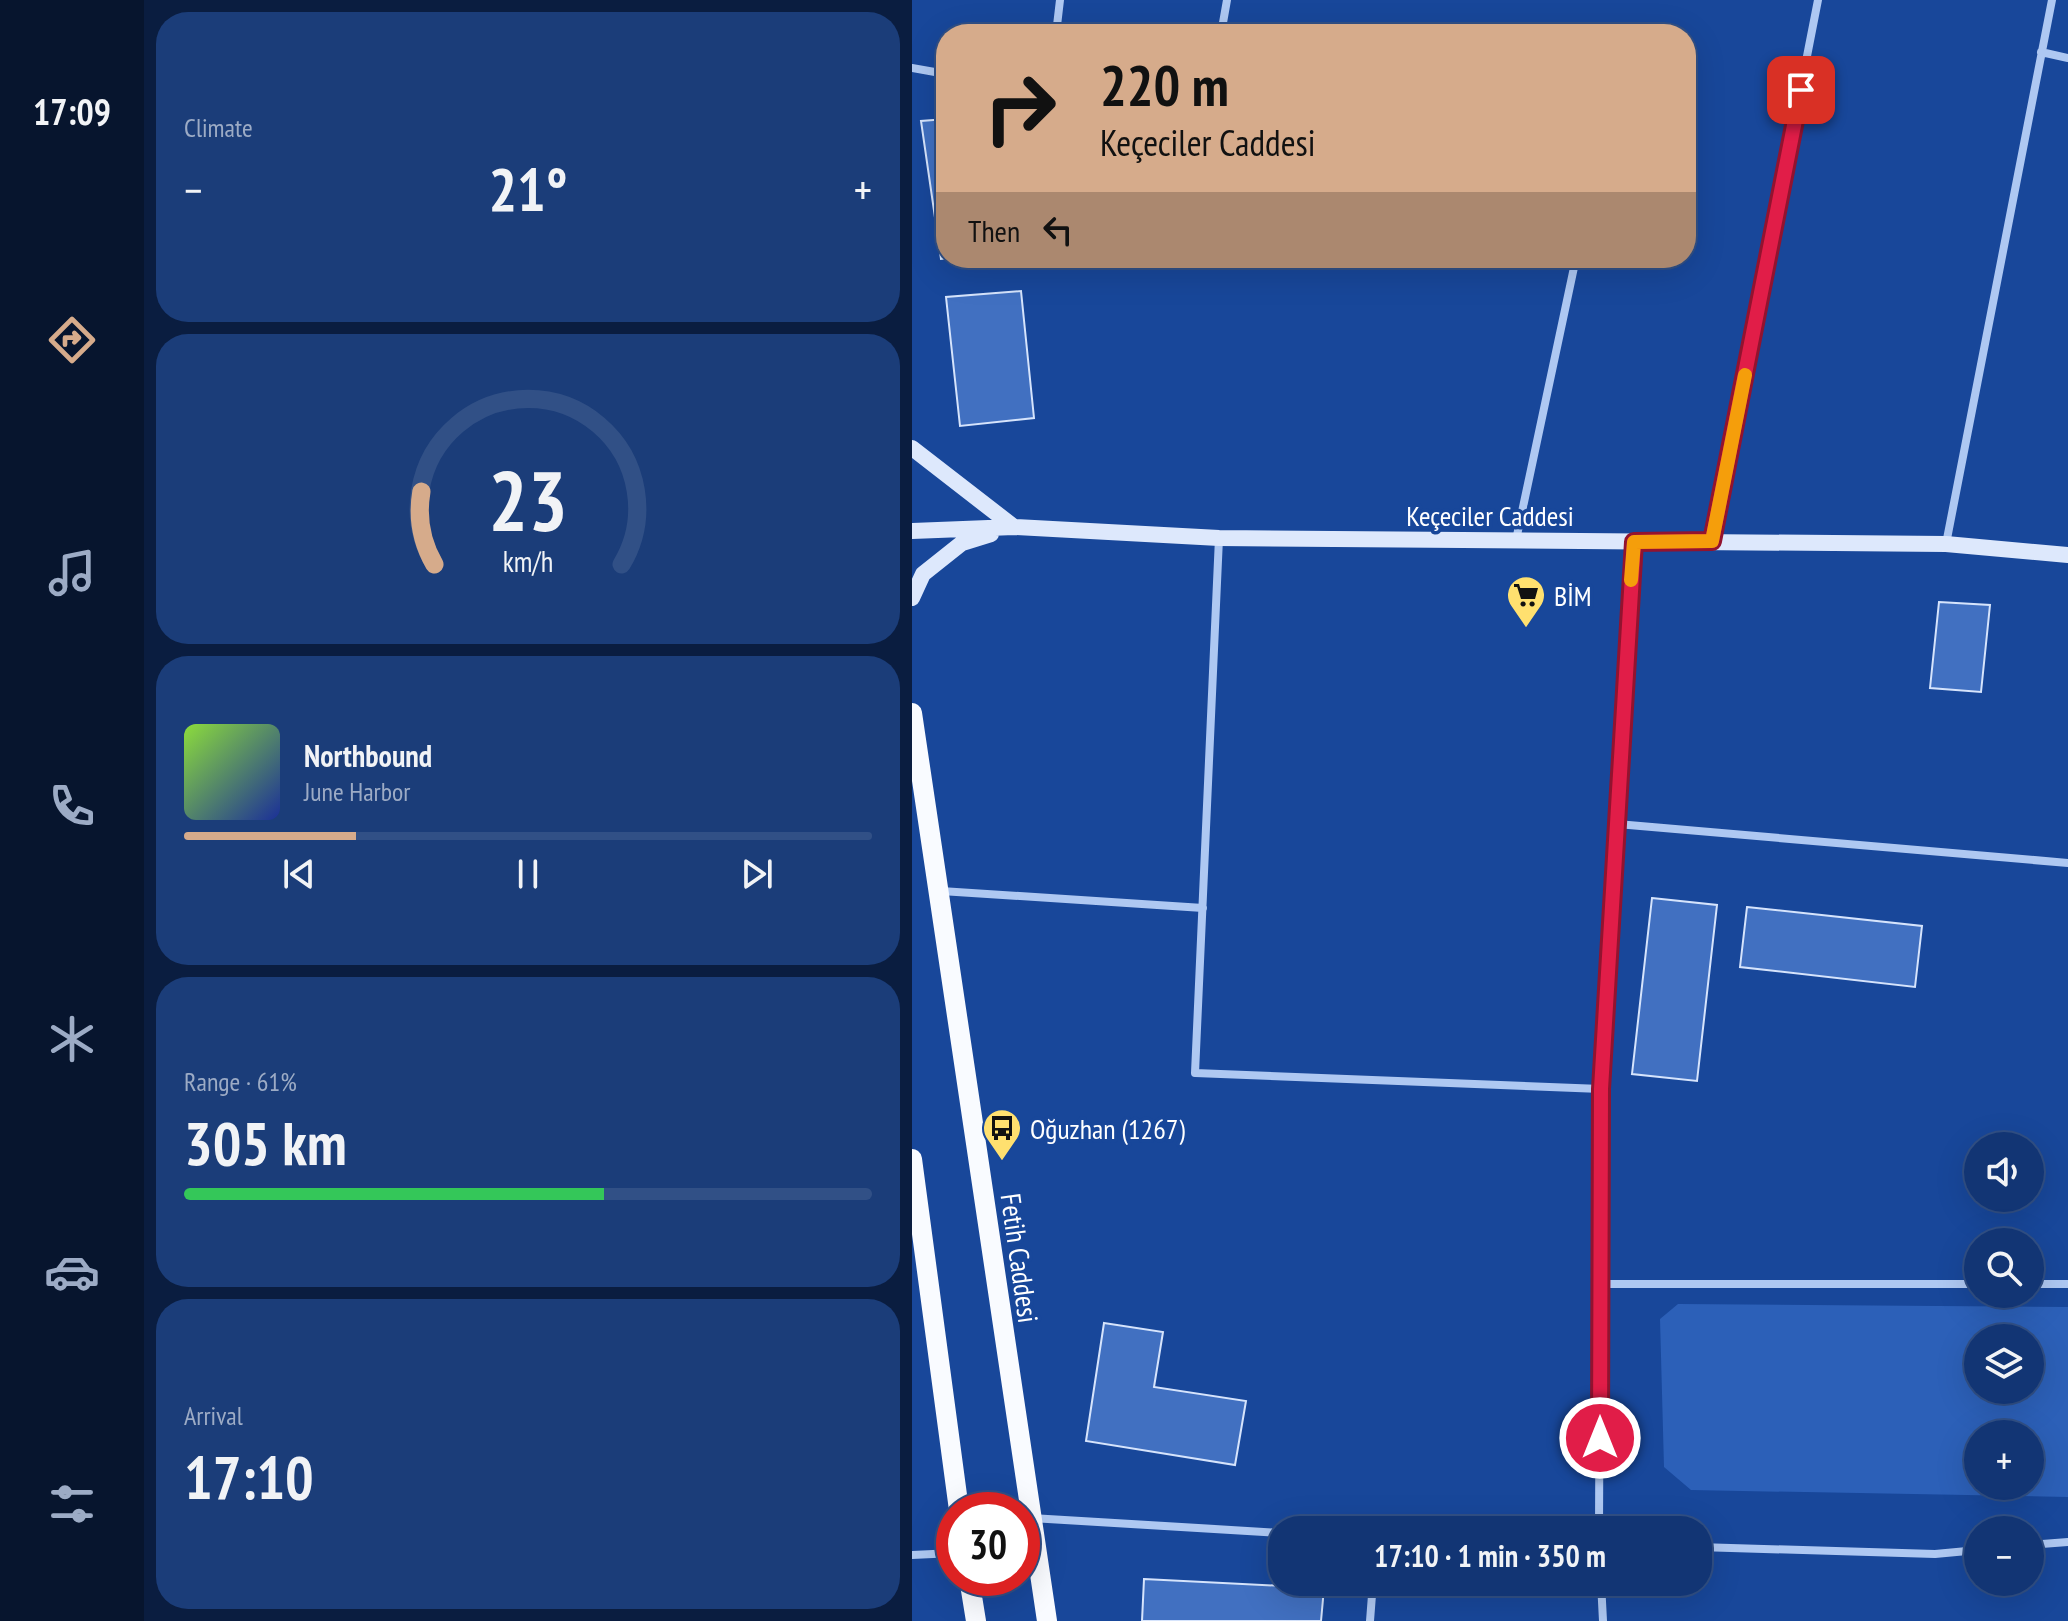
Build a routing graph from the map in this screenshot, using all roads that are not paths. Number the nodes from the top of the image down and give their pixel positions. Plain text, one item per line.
1 (1060, 0) edge
2 (1227, 0) edge
3 (1818, 0) edge
4 (2052, 0) edge
5 (1057, 24) edge
6 (1223, 24) edge
7 (2041, 52) junction
8 (2068, 58) edge
9 (912, 68) edge
10 (936, 72) edge
11 (1574, 268) edge
12 (912, 448) edge
13 (1014, 527) junction
14 (912, 531) edge
15 (1219, 538) junction
16 (1516, 541) junction
17 (1712, 541) junction
18 (1634, 542) junction
19 (1946, 544) junction
20 (2068, 555) edge
21 (912, 598) edge
22 (912, 713) edge
23 (1617, 824) junction
24 (2068, 863) edge
25 (938, 891) junction
26 (1203, 908) junction
27 (1601, 1089) junction
28 (912, 1159) edge
29 (1600, 1284) junction
30 (1964, 1284) edge
31 (2044, 1284) edge
32 (2068, 1284) edge
33 (957, 1492) edge
34 (1026, 1492) edge
35 (1599, 1516) edge
36 (1040, 1519) edge
37 (1268, 1532) edge
38 (2068, 1542) edge
39 (2044, 1544) edge
40 (1712, 1547) edge
41 (1964, 1551) edge
42 (936, 1554) edge
43 (912, 1555) edge
44 (1040, 1579) edge
45 (972, 1596) edge
46 (1372, 1596) edge
47 (1602, 1596) edge
48 (976, 1621) edge
49 (1047, 1621) edge
50 (1370, 1621) edge
51 (1603, 1621) edge

1 - 5 street
2 - 6 street
3 - 17 street
4 - 7 street
7 - 8 street
7 - 19 street
9 - 10 street
11 - 16 street
12 - 13 street
13 - 14 street, Keçeciler Caddesi
13 - 15 street, Keçeciler Caddesi
13 - 21 street
15 - 16 street, Keçeciler Caddesi
15 - 26 street
16 - 18 street, Keçeciler Caddesi
17 - 18 street, Keçeciler Caddesi
17 - 19 street, Keçeciler Caddesi
18 - 23 street
19 - 20 street, Keçeciler Caddesi
22 - 25 main road, Fetih Caddesi
23 - 24 street
23 - 27 street
25 - 26 street
25 - 34 main road, Fetih Caddesi
26 - 27 street
27 - 29 street
28 - 33 main road
29 - 30 street
29 - 35 street
31 - 32 street
36 - 37 street
38 - 39 street
40 - 41 street
42 - 43 street
44 - 49 main road, Fetih Caddesi
45 - 48 main road
46 - 50 street
47 - 51 street

